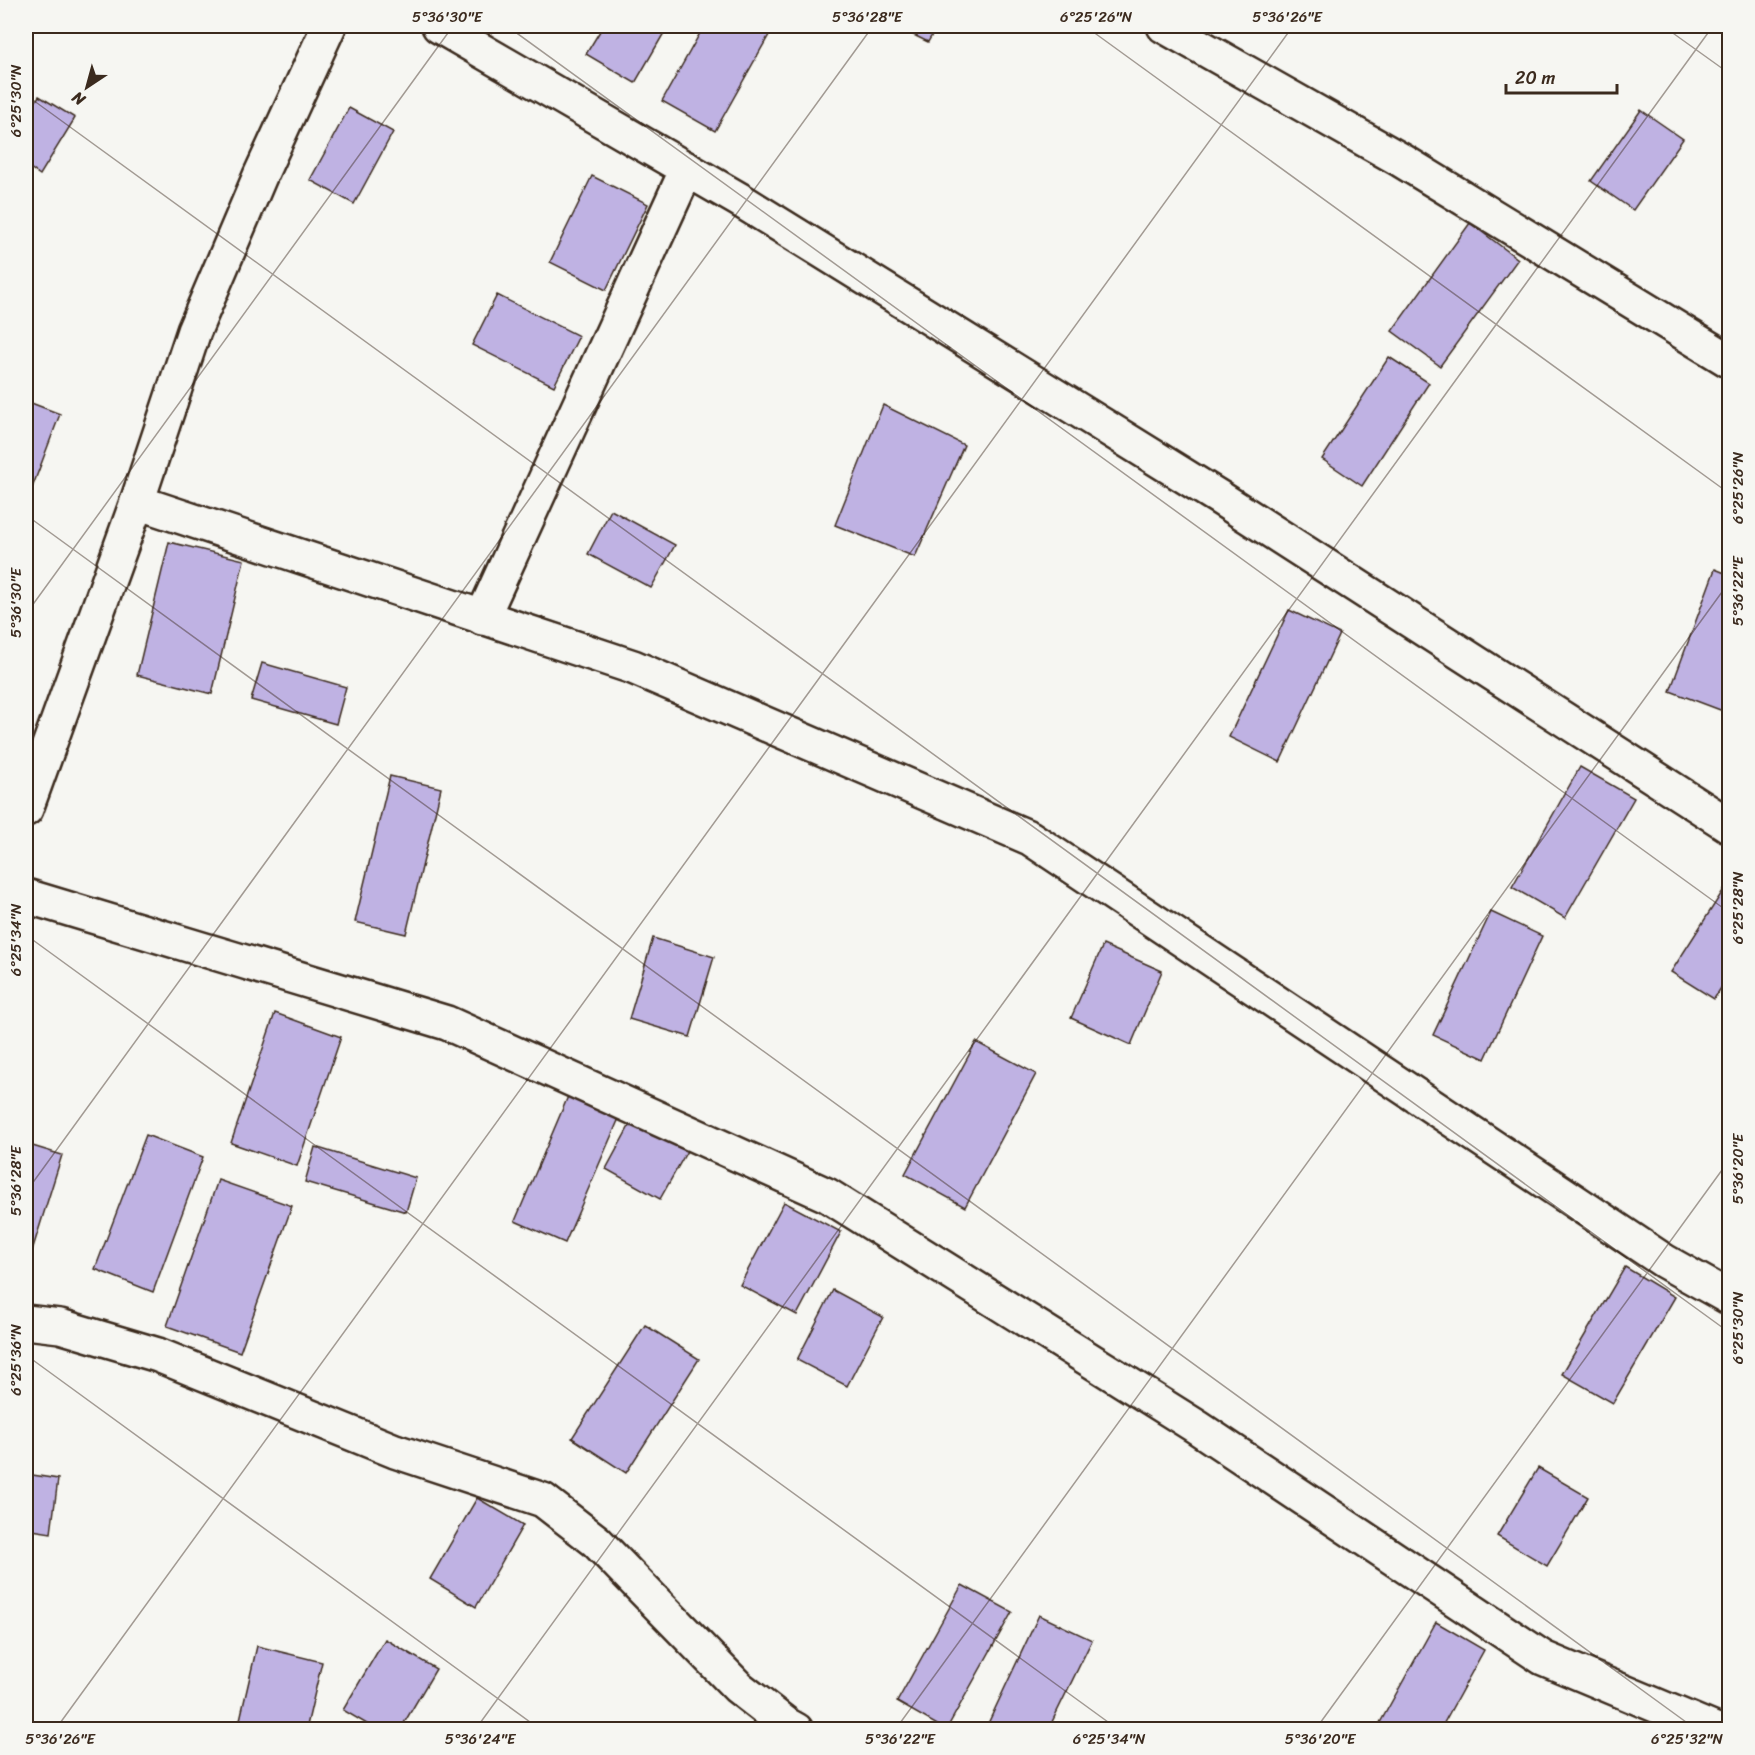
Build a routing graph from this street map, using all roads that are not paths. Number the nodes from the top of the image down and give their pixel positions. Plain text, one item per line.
1 (330, 26) edge
2 (440, 26) edge
3 (1164, 26) edge
4 (687, 168) junction
5 (1730, 361) edge
6 (137, 502) junction
7 (482, 618) junction
8 (26, 809) edge
9 (1730, 826) edge
10 (26, 896) edge
11 (1730, 1298) edge
12 (26, 1322) edge
13 (796, 1730) edge
14 (1714, 1730) edge

1 - 6 street
2 - 4 street
3 - 5 street
4 - 7 street
4 - 9 street
6 - 7 street
6 - 8 street
7 - 11 street
10 - 14 street
12 - 13 street

